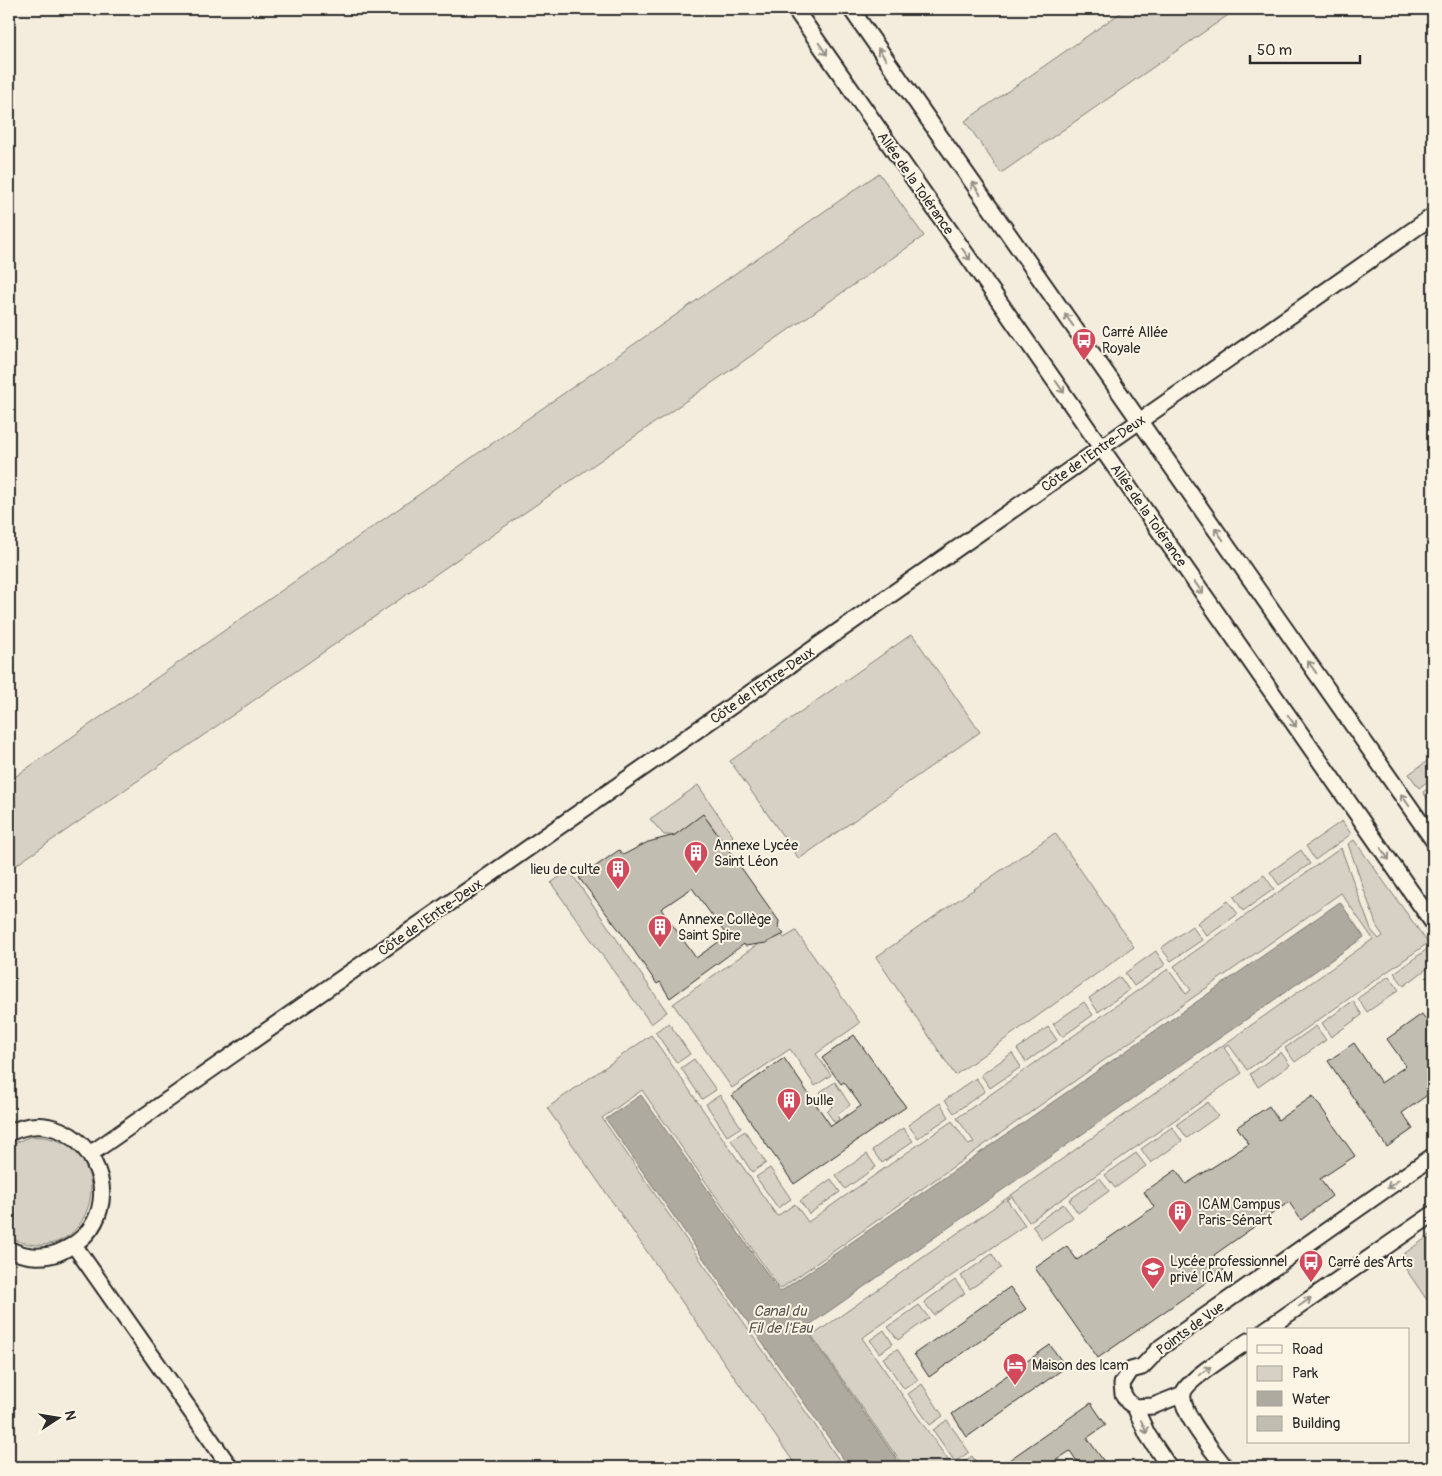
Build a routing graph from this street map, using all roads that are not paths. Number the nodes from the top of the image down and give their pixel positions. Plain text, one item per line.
1 (795, 9) edge
2 (851, 9) edge
3 (1433, 216) edge
4 (1140, 420) junction
5 (1102, 447) junction
6 (1433, 840) edge
7 (1433, 923) edge
8 (9, 1133) edge
9 (89, 1152) junction
10 (1433, 1156) edge
11 (1433, 1214) edge
12 (74, 1245) junction
13 (9, 1249) edge
14 (1268, 1328) edge
15 (1247, 1343) edge
16 (1183, 1394) junction
17 (1135, 1407) junction
18 (230, 1467) edge
19 (1168, 1467) edge
20 (1225, 1467) edge

1 -> 5 street, Allée de la Tolérance
4 -> 2 street
3 - 4 street, Côte de l'Entre-Deux
4 - 5 street, Côte de l'Entre-Deux
6 -> 4 street
5 -> 7 street, Allée de la Tolérance
5 - 9 street, Côte de l'Entre-Deux
8 - 9 street
9 - 12 street
10 -> 17 street, Points de Vue
14 -> 11 street
12 - 13 street
12 - 18 street
16 -> 15 street
16 - 17 street
16 - 20 street
17 -> 19 street, Points de Vue

